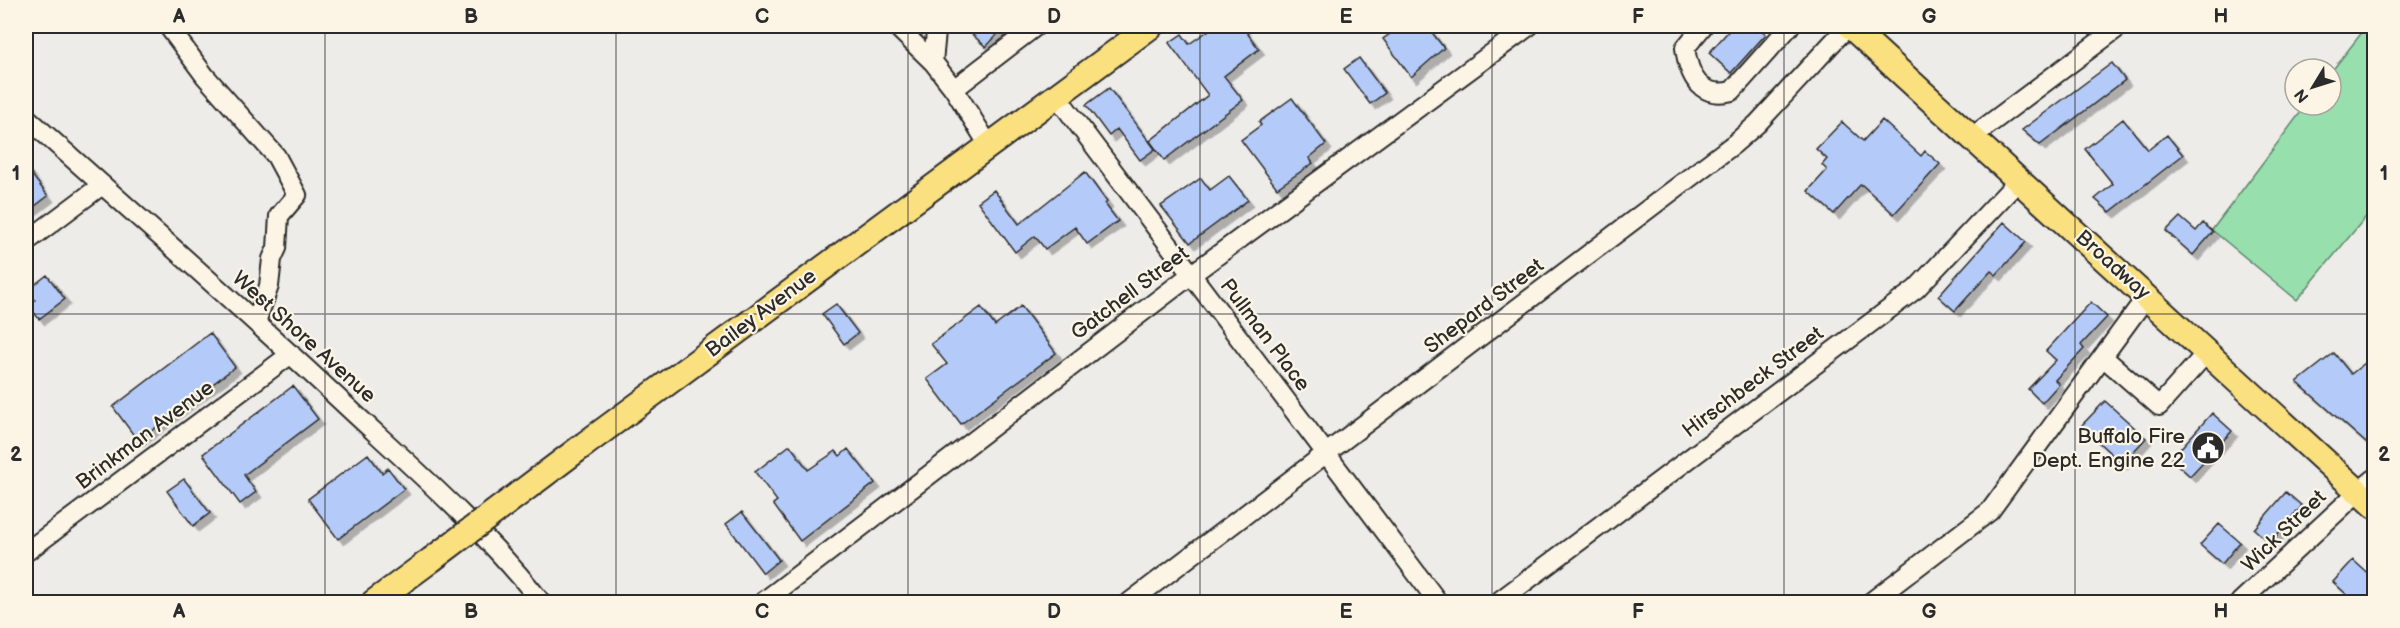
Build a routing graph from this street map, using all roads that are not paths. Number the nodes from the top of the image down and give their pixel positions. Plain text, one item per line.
1 (168, 26) edge
2 (896, 26) edge
3 (932, 26) edge
4 (1036, 26) edge
5 (1150, 26) edge
6 (1529, 26) edge
7 (1703, 26) edge
8 (1790, 26) edge
9 (1849, 26) edge
10 (2120, 26) edge
11 (933, 62) junction
12 (954, 89) junction
13 (1056, 94) junction
14 (26, 117) edge
15 (1972, 137) junction
16 (988, 144) junction
17 (2019, 180) junction
18 (102, 185) junction
19 (26, 242) edge
20 (1192, 274) junction
21 (2147, 296) junction
22 (256, 322) junction
23 (2208, 351) junction
24 (291, 354) junction
25 (2103, 357) junction
26 (1326, 453) junction
27 (2369, 492) edge
28 (26, 552) edge
29 (2262, 596) edge
30 (374, 603) edge
31 (541, 603) edge
32 (763, 603) edge
33 (1130, 603) edge
34 (1438, 603) edge
35 (1498, 603) edge
36 (1871, 603) edge
37 (2240, 603) edge

1 - 22 street
2 - 11 street
3 - 11 street
4 - 12 street
5 - 13 main road, Bailey Avenue
6 - 20 street, Gatchell Street
7 - 8 street
9 - 15 main road, Broadway
9 - 26 street, Shepard Street
10 - 15 street
11 - 12 street
12 - 16 street
13 - 16 main road, Bailey Avenue
13 - 20 street, Pullman Place
14 - 18 street, West Shore Avenue
15 - 17 main road, Broadway
16 - 30 main road, Bailey Avenue, bridge
17 - 21 main road, Broadway
17 - 35 street, Hirschbeck Street
18 - 19 street
18 - 22 street, West Shore Avenue
20 - 26 street, Pullman Place
20 - 32 street, Gatchell Street
21 - 23 main road, Broadway
21 - 25 street
22 - 24 street, West Shore Avenue
23 - 25 street
23 - 27 main road, Broadway
24 - 28 street, Brinkman Avenue
24 - 31 street, West Shore Avenue
25 - 36 street
26 - 33 street, Shepard Street
26 - 34 street, Pullman Place
27 - 29 street, Wick Street
29 - 37 street, Wick Street

